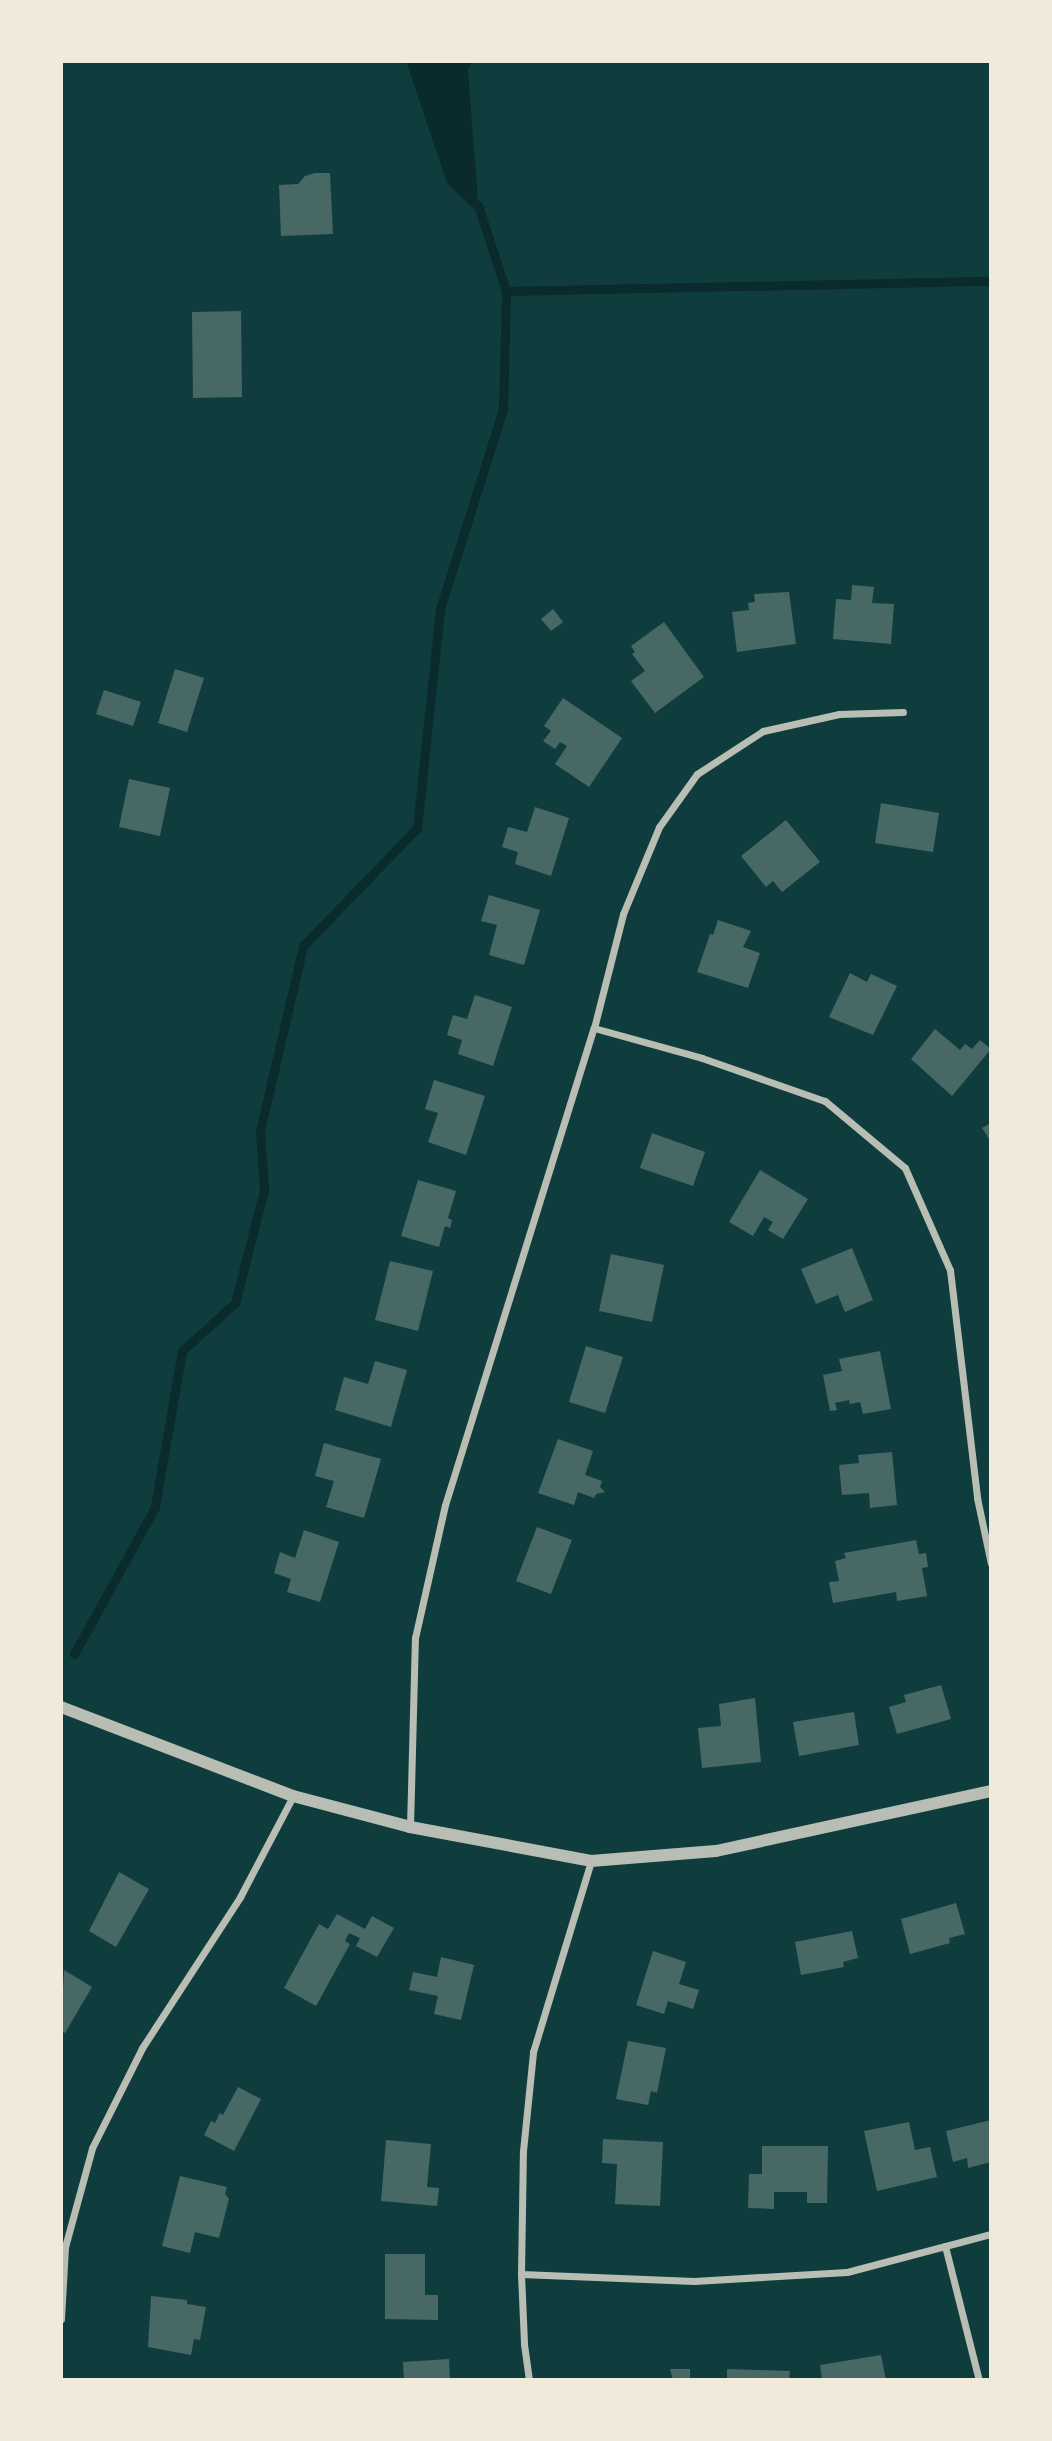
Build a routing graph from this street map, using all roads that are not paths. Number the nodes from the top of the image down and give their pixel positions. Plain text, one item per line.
1 (904, 712) dead end
2 (594, 1028) junction
3 (991, 1564) edge
4 (61, 1707) edge
5 (991, 1791) edge
6 (293, 1796) junction
7 (410, 1827) junction
8 (591, 1861) junction
9 (991, 2234) edge
10 (945, 2246) junction
11 (521, 2274) junction
12 (61, 2319) edge
13 (529, 2380) edge
14 (979, 2380) edge

1 - 2 street
2 - 3 street
2 - 7 street
4 - 6 street
5 - 8 street
6 - 7 street
6 - 12 street
7 - 8 street
8 - 11 street
9 - 10 street
10 - 11 street
10 - 14 street
11 - 13 street

